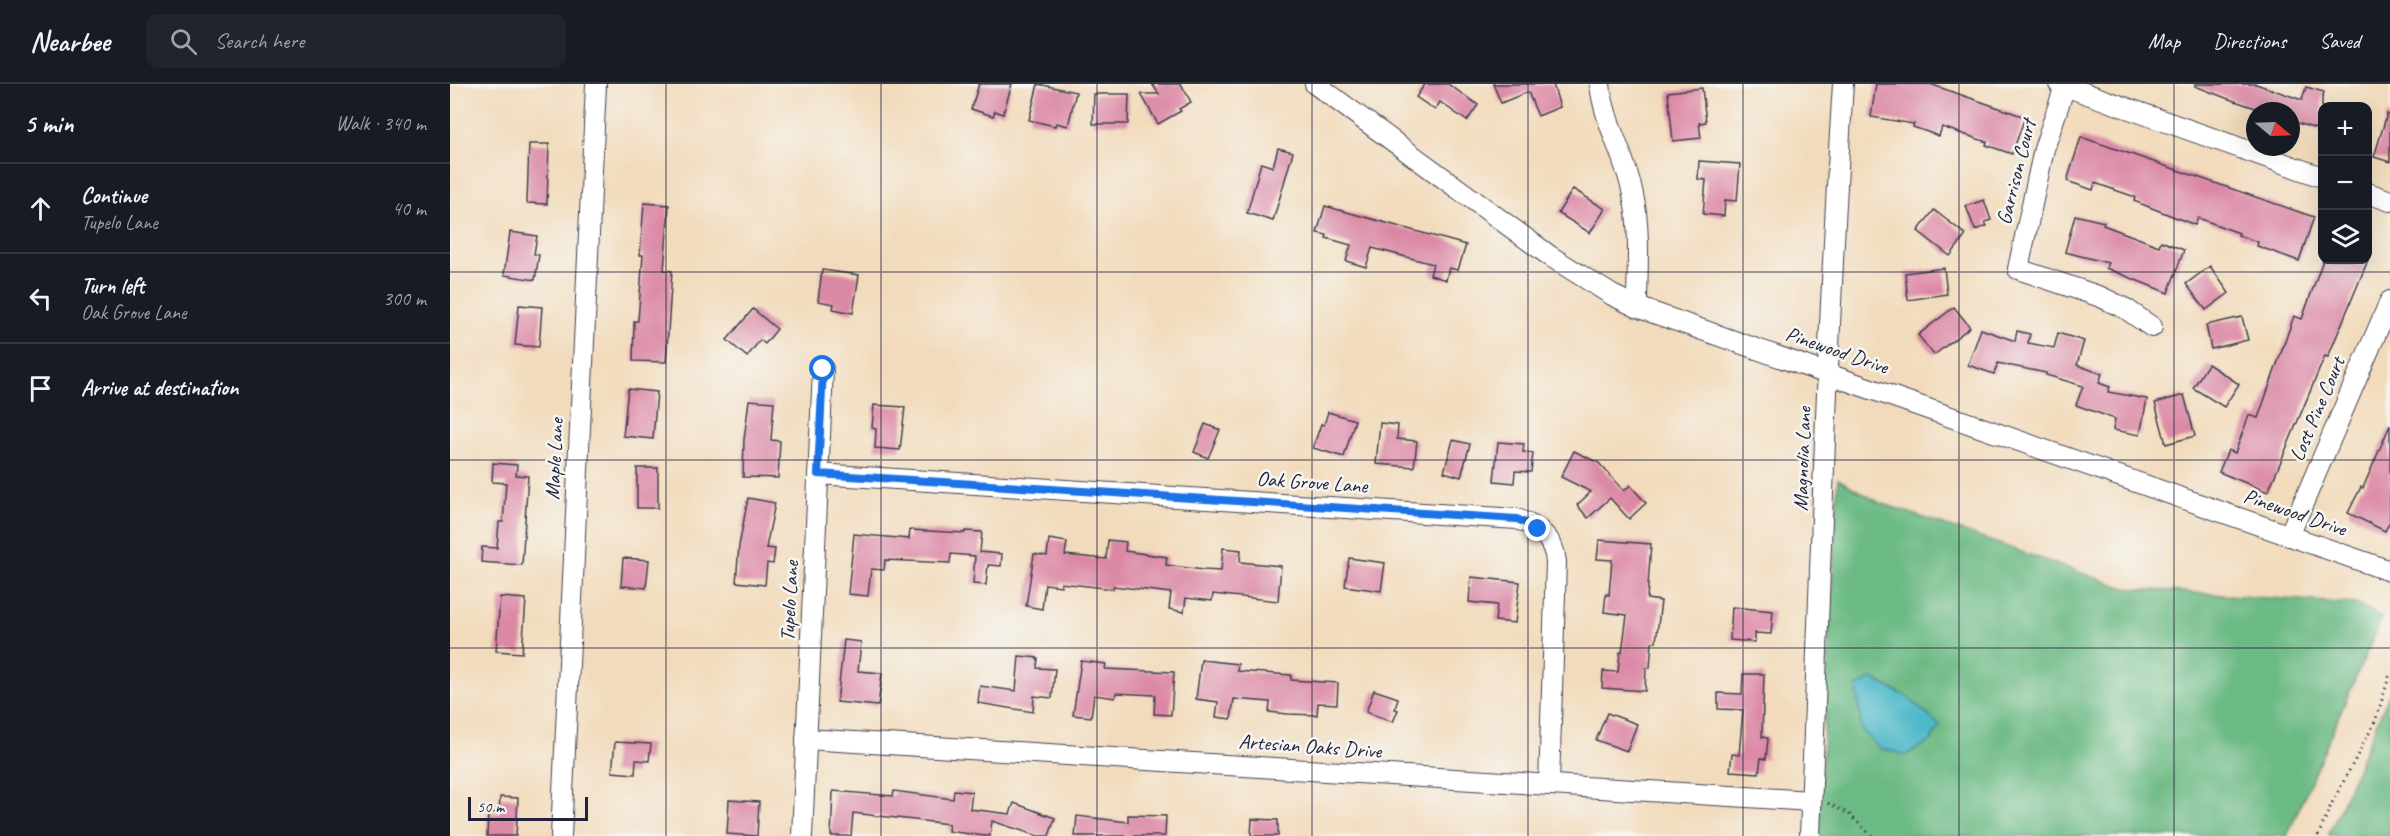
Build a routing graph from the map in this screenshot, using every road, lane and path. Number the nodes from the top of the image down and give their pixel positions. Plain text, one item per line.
1 (596, 84) edge
2 (1315, 84) edge
3 (1600, 84) edge
4 (1843, 84) edge
5 (2062, 85) edge
6 (2318, 176) edge
7 (2372, 195) edge
8 (2390, 201) edge
9 (2390, 302) edge
10 (1637, 307) junction
11 (2152, 327) dead end
12 (823, 369) dead end
13 (1829, 373) junction
14 (818, 474) junction
15 (2289, 536) junction
16 (2390, 571) edge
17 (2390, 674) edge
18 (806, 739) junction
19 (1549, 785) junction
20 (1811, 801) junction
21 (561, 836) edge
22 (802, 836) edge
23 (1810, 836) edge
24 (1872, 836) edge
25 (2318, 836) edge

1 - 21 street, Maple Lane
2 - 10 street, Pinewood Drive
3 - 10 street
4 - 13 street, Magnolia Lane
5 - 6 street
5 - 11 street, Garrison Court
7 - 8 street
9 - 15 street, Lost Pine Court
10 - 13 street, Pinewood Drive
12 - 14 street, Tupelo Lane
13 - 15 street, Pinewood Drive
13 - 20 street, Magnolia Lane
14 - 18 street, Tupelo Lane
14 - 19 street, Oak Grove Lane
15 - 16 street, Pinewood Drive
17 - 25 path
18 - 19 street, Artesian Oaks Drive
18 - 22 street, Tupelo Lane
19 - 20 street, Artesian Oaks Drive
20 - 23 street, Magnolia Lane
20 - 24 path

